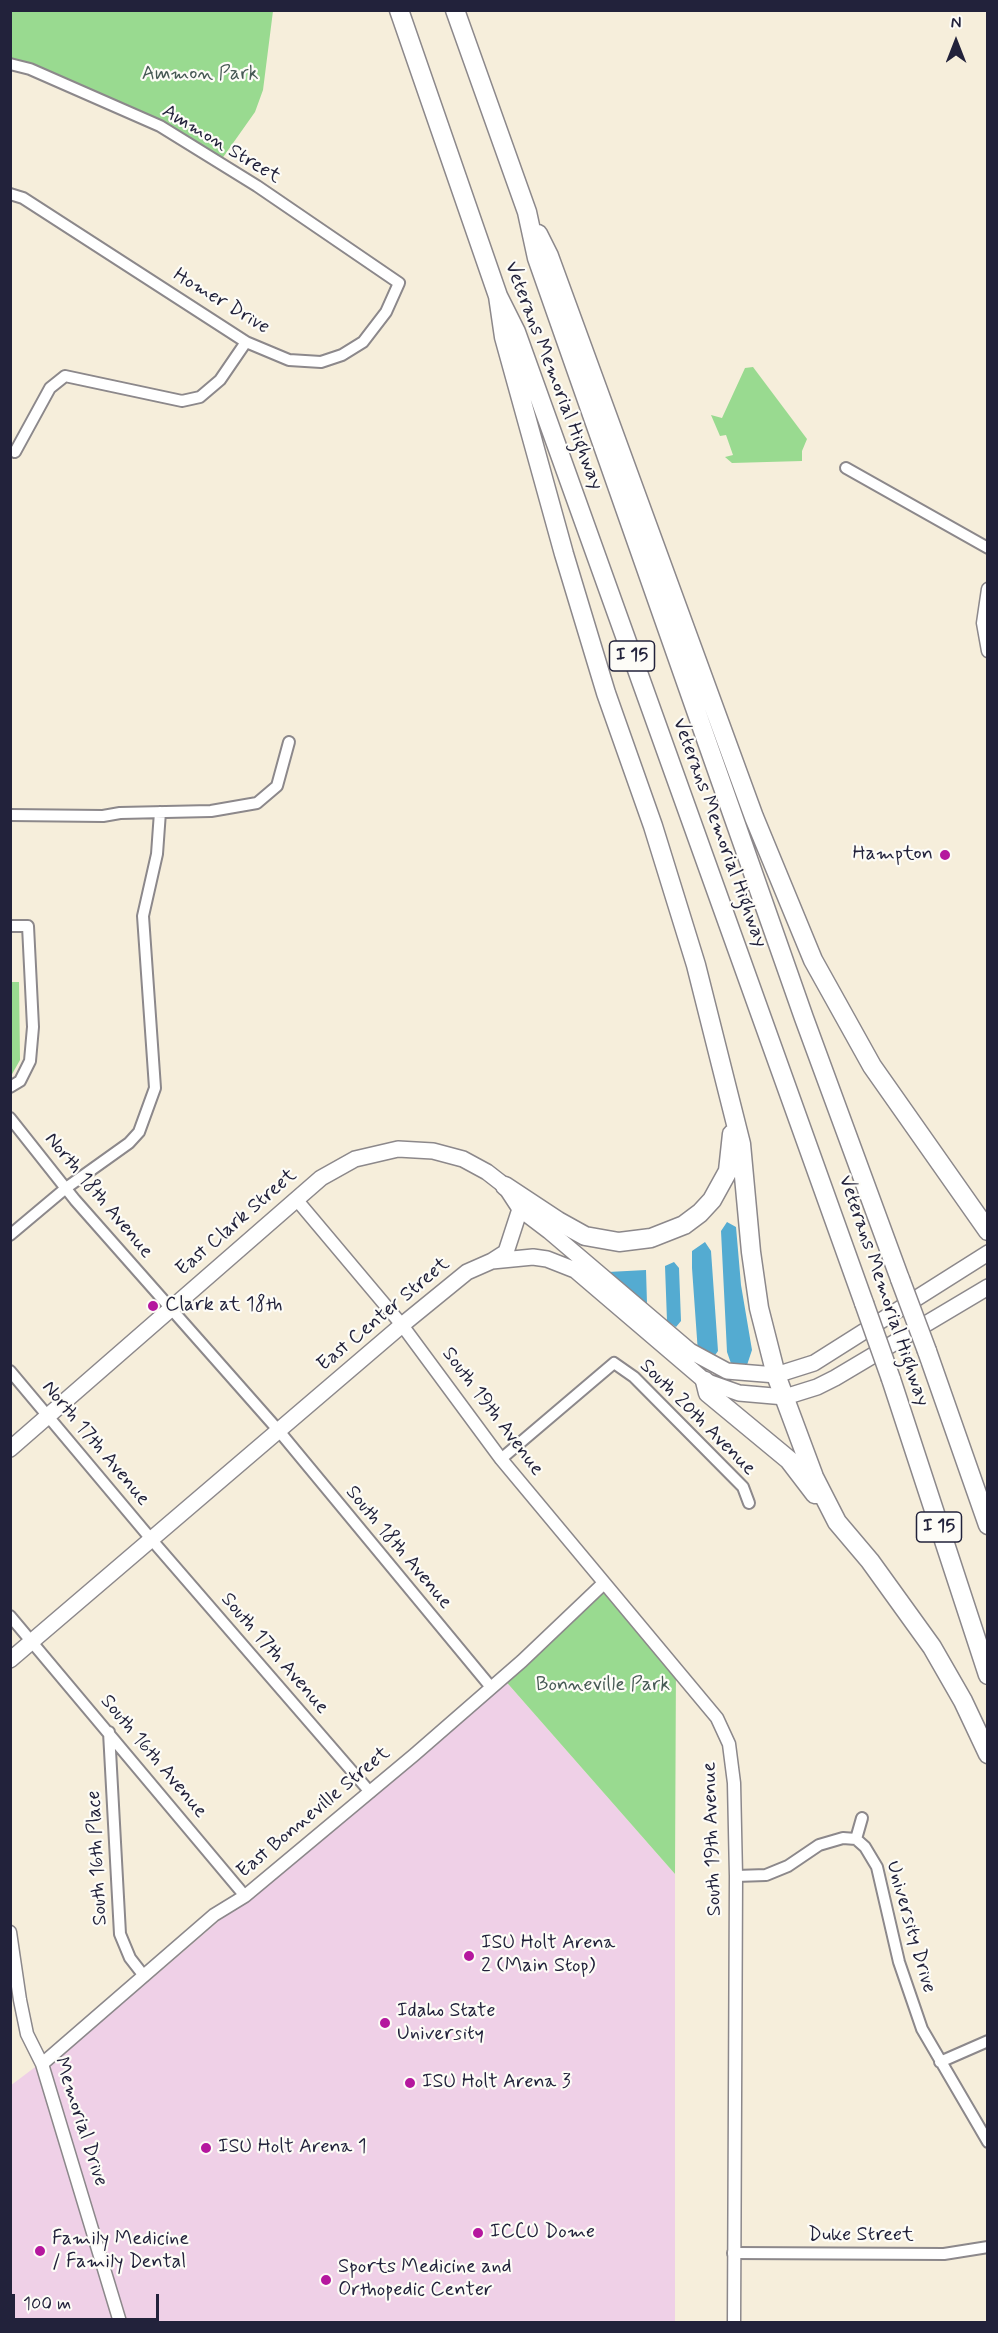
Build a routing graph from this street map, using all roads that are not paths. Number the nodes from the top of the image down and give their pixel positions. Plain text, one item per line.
1 (399, 10) edge
2 (455, 10) edge
3 (10, 64) edge
4 (10, 194) edge
5 (527, 212) junction
6 (369, 263) joint
7 (498, 296) junction
8 (246, 342) junction
9 (15, 452) dead end
10 (846, 468) dead end
11 (987, 548) edge
12 (987, 589) edge
13 (987, 651) edge
14 (289, 742) dead end
15 (160, 812) junction
16 (10, 815) edge
17 (10, 926) edge
18 (10, 1088) edge
19 (732, 1108) junction
20 (10, 1118) edge
21 (505, 1186) junction
22 (66, 1188) junction
23 (296, 1198) junction
24 (520, 1209) junction
25 (987, 1231) edge
26 (10, 1235) edge
27 (987, 1253) edge
28 (492, 1261) junction
29 (987, 1287) edge
30 (171, 1310) junction
31 (402, 1325) junction
32 (10, 1371) edge
33 (776, 1375) junction
34 (705, 1381) junction
35 (785, 1397) junction
36 (49, 1417) junction
37 (279, 1431) junction
38 (10, 1449) edge
39 (501, 1459) junction
40 (749, 1503) dead end
41 (837, 1522) junction
42 (987, 1525) edge
43 (151, 1539) junction
44 (604, 1583) junction
45 (10, 1616) edge
46 (32, 1642) junction
47 (10, 1660) edge
48 (987, 1675) edge
49 (490, 1686) junction
50 (109, 1731) junction
51 (987, 1754) edge
52 (370, 1792) junction
53 (862, 1818) dead end
54 (856, 1839) junction
55 (736, 1876) junction
56 (245, 1896) junction
57 (10, 1932) edge
58 (144, 1977) junction
59 (987, 2041) edge
60 (940, 2062) junction
61 (42, 2064) junction
62 (987, 2142) edge
63 (987, 2247) edge
64 (734, 2253) junction
65 (120, 2322) edge
66 (734, 2322) edge

1 - 7 highway, Veterans Memorial Highway / I 15
2 - 5 highway, Veterans Memorial Highway / I 15
3 - 6 street, Ammon Street
4 - 8 street, Homer Drive
5 - 25 highway
5 - 42 highway, Veterans Memorial Highway / I 15, bridge
6 - 8 street, Homer Drive
7 - 19 highway
7 - 48 highway, Veterans Memorial Highway / I 15, bridge
8 - 9 street
10 - 11 street
12 - 13 street
14 - 15 street
15 - 16 street
15 - 22 street
17 - 18 street
19 - 21 highway
19 - 33 highway
20 - 22 street, North 18th Avenue
21 - 23 main road, East Clark Street
21 - 24 main road, East Clark Street
22 - 26 street
22 - 30 street, North 18th Avenue
23 - 30 main road, East Clark Street
23 - 31 street, South 19th Avenue
24 - 28 main road
24 - 33 main road
27 - 33 main road
28 - 31 main road, East Center Street
28 - 34 main road, East Center Street
29 - 35 main road, East Center Street
30 - 36 main road, East Clark Street
30 - 37 street, North 18th Avenue
31 - 37 main road, East Center Street
31 - 39 street, South 19th Avenue
32 - 36 street, North 17th Avenue
33 - 35 highway
34 - 35 main road, East Center Street
34 - 41 highway
35 - 41 highway
36 - 38 main road, East Clark Street
36 - 43 street, North 17th Avenue
37 - 43 main road, East Center Street
37 - 49 street, South 18th Avenue
39 - 40 street, South 20th Avenue
39 - 44 street, South 19th Avenue
41 - 51 highway
43 - 46 main road, East Center Street
43 - 52 street, South 17th Avenue
44 - 49 street, East Bonneville Street
44 - 55 street, South 19th Avenue
45 - 46 street, South 16th Avenue
46 - 47 main road, East Center Street
46 - 50 street, South 16th Avenue
49 - 52 street, East Bonneville Street
50 - 56 street, South 16th Avenue
50 - 58 street, South 16th Place
52 - 56 street, East Bonneville Street
53 - 54 street
54 - 55 street
54 - 60 street, University Drive
55 - 64 street, South 19th Avenue
56 - 58 street, East Bonneville Street
57 - 61 street, Memorial Drive
58 - 61 street, East Bonneville Street
59 - 60 street
60 - 62 street, University Drive
61 - 65 street, Memorial Drive
63 - 64 street, Duke Street
64 - 66 street, South 19th Avenue

